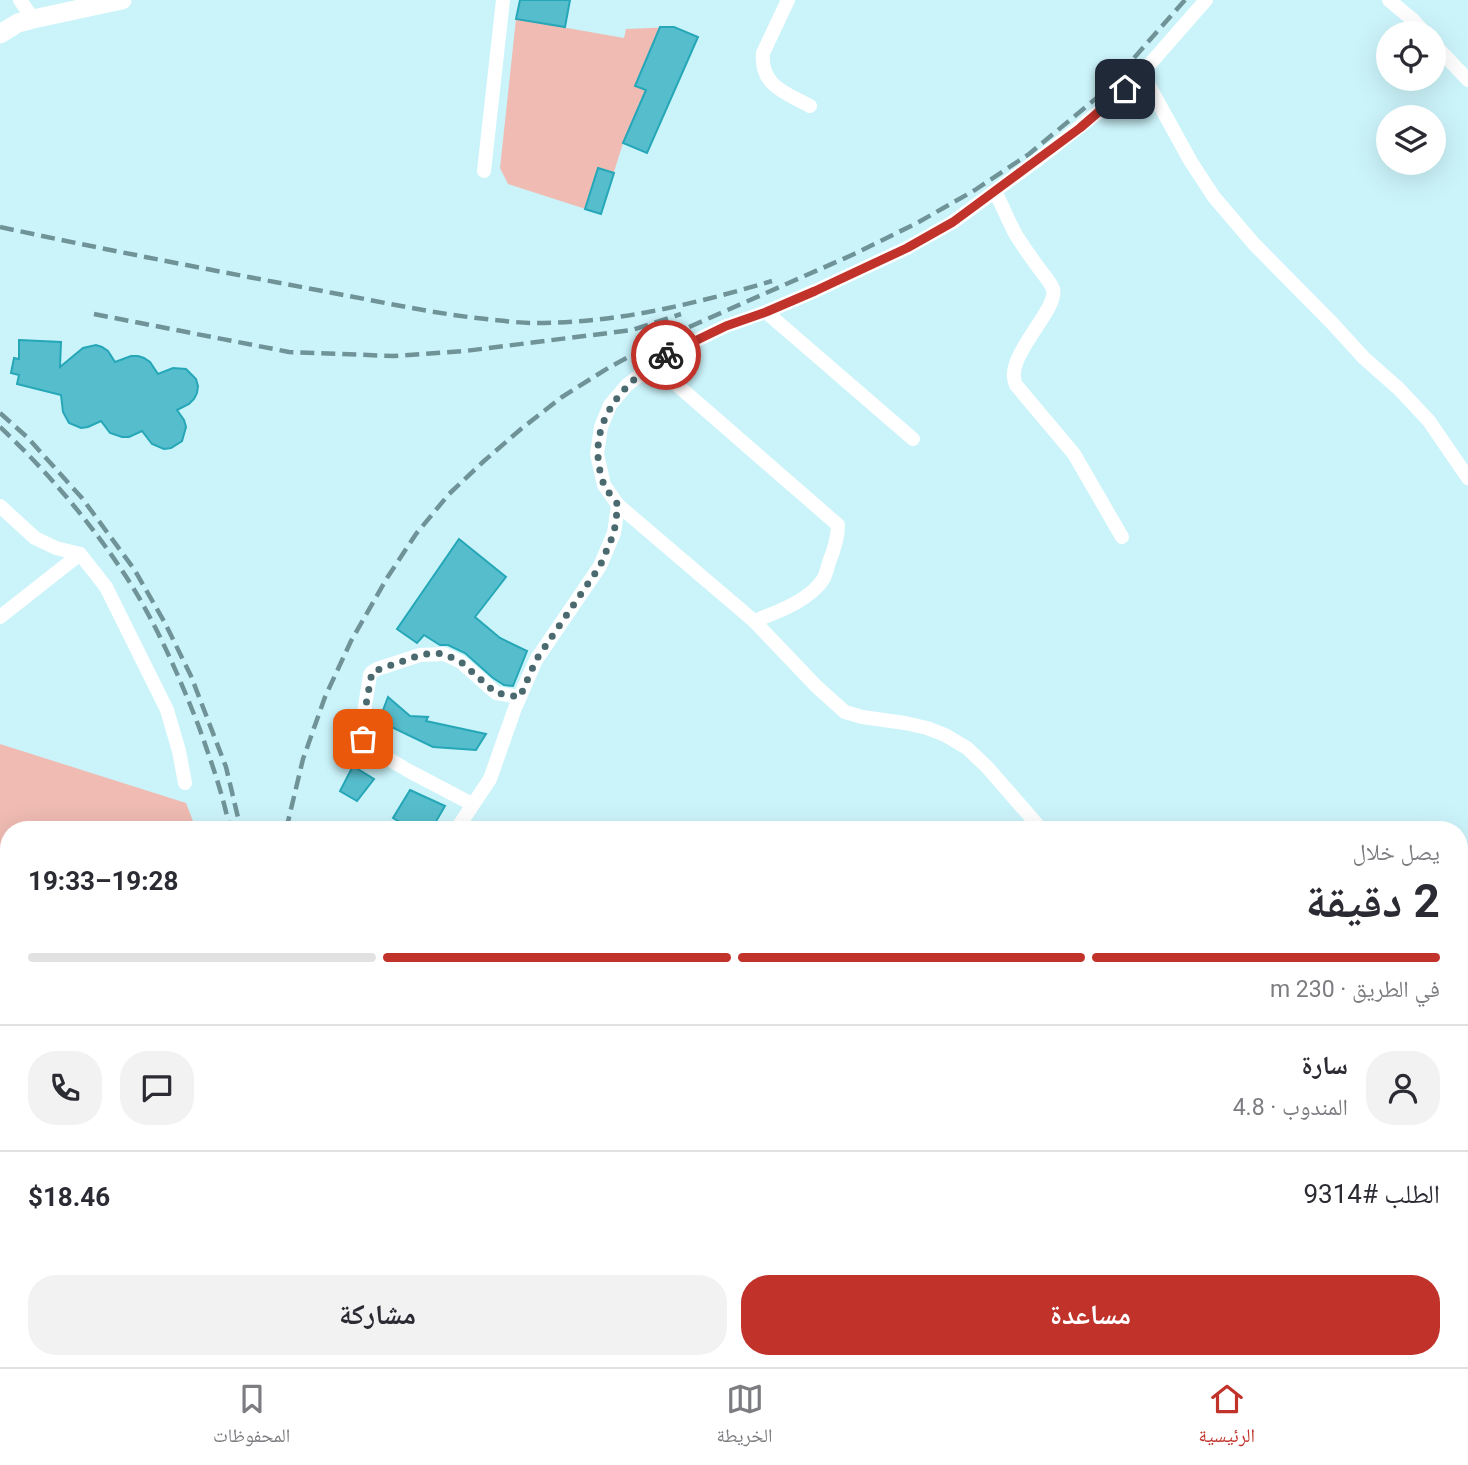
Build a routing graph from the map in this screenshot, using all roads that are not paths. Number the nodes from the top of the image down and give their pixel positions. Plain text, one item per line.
1 (20, 0) edge
2 (122, 0) edge
3 (503, 0) edge
4 (788, 0) edge
5 (1206, 0) edge
6 (1399, 3) edge
7 (17, 21) edge
8 (1414, 21) edge
9 (0, 34) edge
10 (1446, 57) edge
11 (1142, 73) junction
12 (1468, 80) edge
13 (810, 106) dead end
14 (484, 171) dead end
15 (995, 192) junction
16 (766, 312) junction
17 (653, 364) junction
18 (913, 439) dead end
19 (1468, 478) edge
20 (618, 505) junction
21 (0, 506) edge
22 (1122, 537) dead end
23 (80, 554) junction
24 (0, 617) edge
25 (754, 621) junction
26 (520, 697) junction
27 (185, 783) dead end
28 (472, 804) junction
29 (462, 821) edge
30 (1034, 821) edge

1 - 7 street
2 - 7 main road
3 - 14 street
4 - 13 street
5 - 11 street
6 - 8 street
7 - 9 main road
10 - 12 street
11 - 15 street
11 - 19 street
15 - 16 street
15 - 22 street
16 - 17 street
16 - 18 street
17 - 20 street
17 - 25 street
20 - 25 street
20 - 26 street
21 - 23 street
23 - 24 street
23 - 27 street
25 - 30 street
26 - 28 street
26 - 28 street
28 - 29 street

